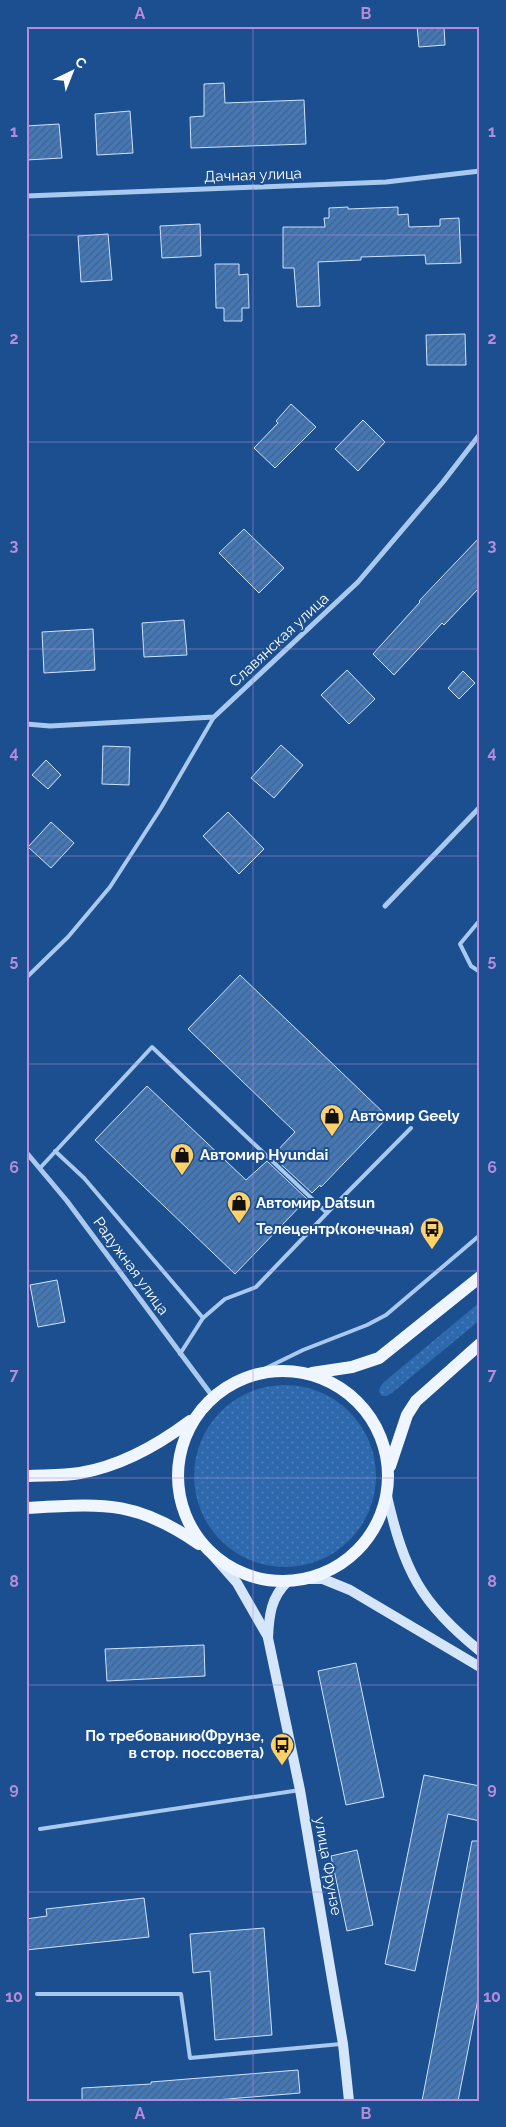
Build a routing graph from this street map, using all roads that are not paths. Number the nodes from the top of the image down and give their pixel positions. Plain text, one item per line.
1 (480, 171) edge
2 (26, 196) edge
3 (480, 434) edge
4 (214, 718) junction
5 (26, 724) edge
6 (480, 807) edge
7 (386, 906) dead end
8 (480, 920) edge
9 (480, 972) edge
10 (26, 978) edge
11 (411, 1128) dead end
12 (55, 1151) junction
13 (26, 1152) edge
14 (40, 1168) junction
15 (328, 1213) junction
16 (480, 1235) edge
17 (480, 1277) edge
18 (203, 1318) junction
19 (480, 1344) edge
20 (180, 1354) junction
21 (309, 1373) junction
22 (252, 1375) junction
23 (213, 1397) junction
24 (194, 1418) junction
25 (389, 1471) junction
26 (26, 1476) edge
27 (387, 1496) junction
28 (26, 1508) edge
29 (208, 1550) junction
30 (306, 1579) junction
31 (288, 1581) junction
32 (268, 1638) junction
33 (480, 1651) edge
34 (480, 1667) edge
35 (300, 1790) junction
36 (40, 1829) dead end
37 (37, 1994) dead end
38 (343, 2044) junction
39 (348, 2101) edge

1 - 2 street, Дачная улица
3 - 4 street, Славянская улица
4 - 5 street
4 - 10 lane
6 - 7 street
8 - 9 lane
11 - 15 lane
12 - 14 lane
12 - 15 lane
12 - 18 lane
13 - 14 street, Радужная улица
14 - 20 street, Радужная улица
15 - 18 lane
16 - 22 lane
17 - 21 main road
18 - 20 lane
19 - 25 main road
20 - 23 street, Радужная улица
21 - 22 main road
21 - 25 main road
22 - 23 main road
23 - 24 main road
24 - 26 main road
24 - 29 main road
25 - 27 main road
27 - 30 main road
27 - 33 street
28 - 29 main road
29 - 31 main road
29 - 32 street
30 - 31 main road
30 - 34 street
31 - 32 street
32 - 35 street, улица Фрунзе
35 - 36 lane
35 - 38 street, улица Фрунзе
37 - 38 lane
38 - 39 street, улица Фрунзе

